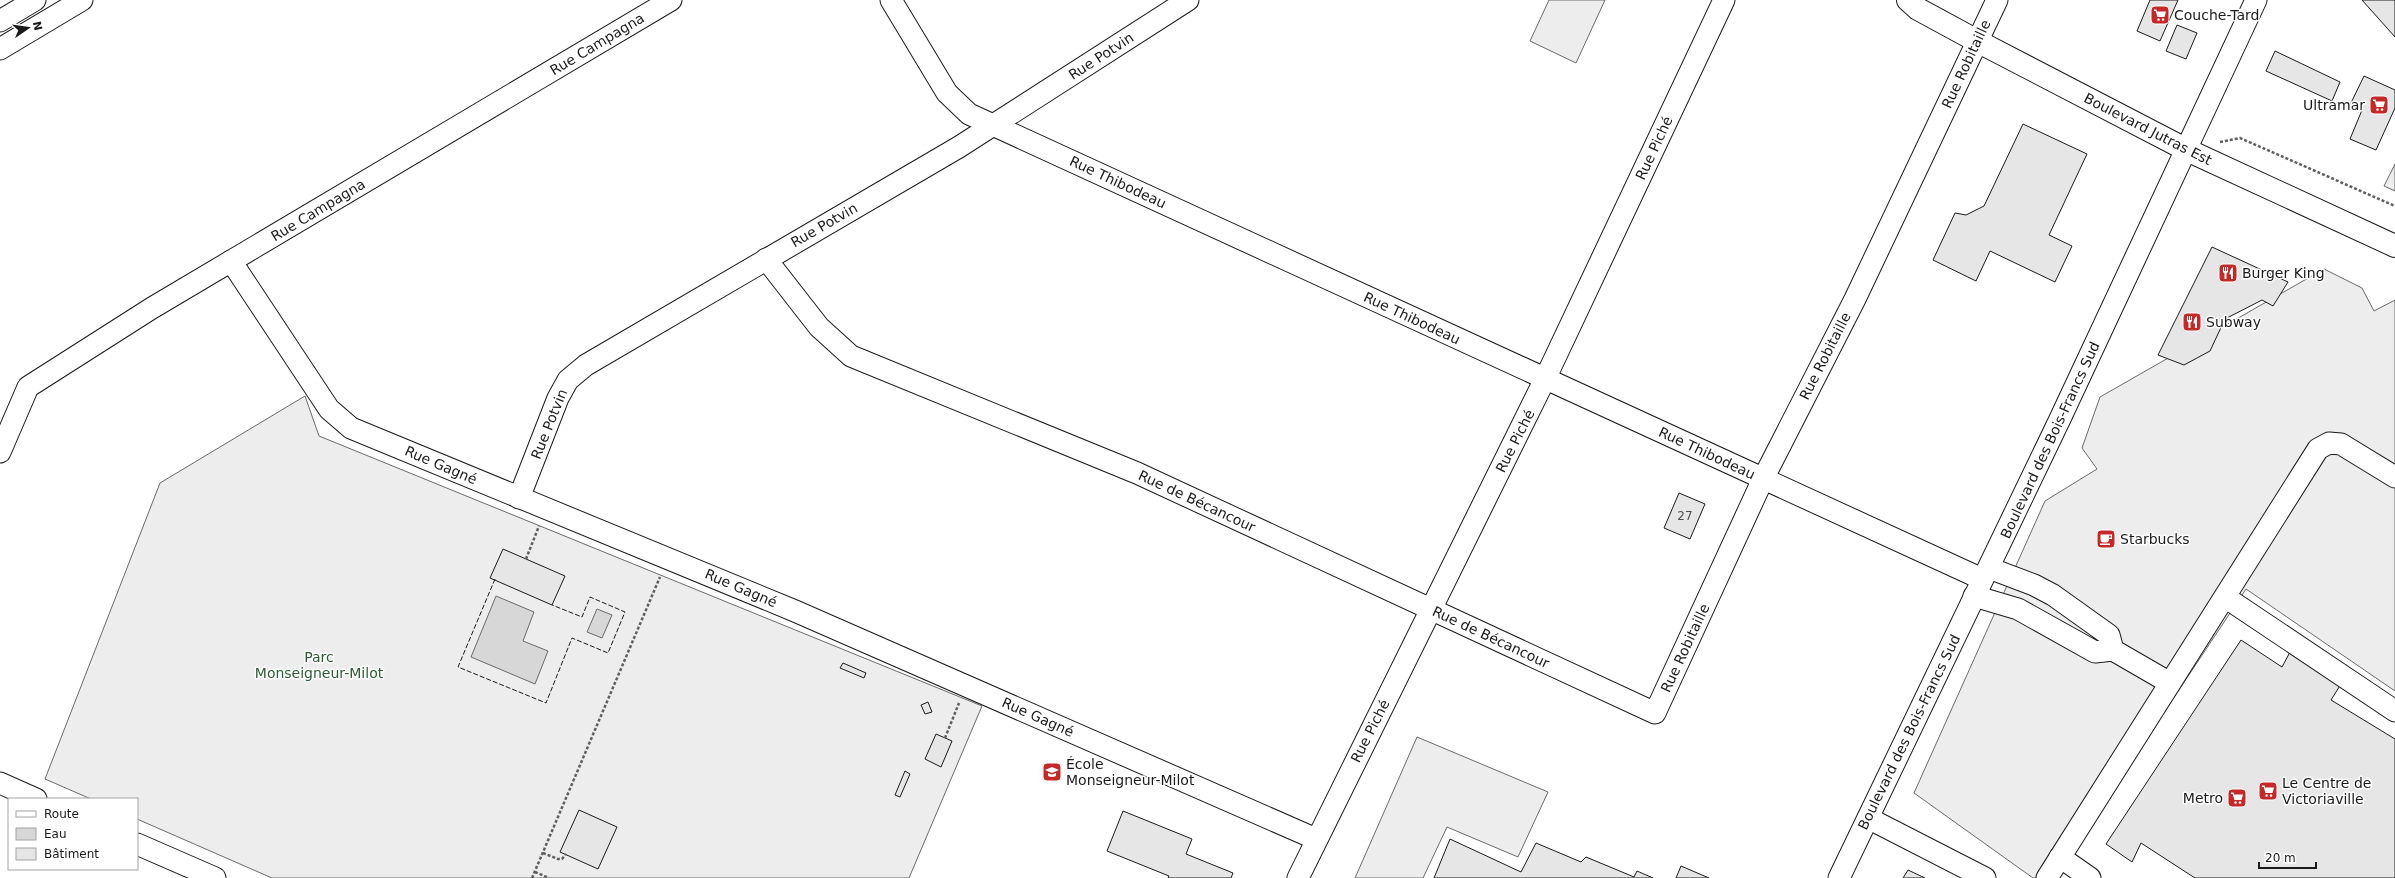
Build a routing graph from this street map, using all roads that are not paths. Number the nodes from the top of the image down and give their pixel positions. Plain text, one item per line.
1 (35, 0) edge
2 (82, 0) edge
3 (671, 0) edge
4 (891, 0) edge
5 (1188, 0) edge
6 (1724, 0) edge
7 (1908, 0) edge
8 (1997, 0) edge
9 (2256, 0) edge
10 (0, 21) edge
11 (1977, 41) junction
12 (0, 49) edge
13 (994, 125) junction
14 (2187, 150) junction
15 (2395, 246) edge
16 (766, 259) junction
17 (231, 261) junction
18 (1545, 379) junction
19 (0, 452) edge
20 (2395, 477) edge
21 (1763, 478) junction
22 (519, 498) junction
23 (1982, 581) junction
24 (2225, 597) junction
25 (1431, 609) junction
26 (2114, 650) junction
27 (2170, 683) junction
28 (2395, 711) edge
29 (1655, 713) joint
30 (0, 783) edge
31 (34, 798) edge
32 (1868, 818) junction
33 (1316, 839) junction
34 (138, 844) edge
35 (2060, 857) junction
36 (215, 878) edge
37 (1298, 878) edge
38 (1839, 878) edge
39 (1985, 878) edge
40 (2047, 878) edge
41 (2090, 878) edge

1 - 10 street
2 - 12 street
3 - 17 street, Rue Campagna
4 - 13 street, Rue Thibodeau
5 - 13 street, Rue Potvin
6 - 18 street, Rue Piché
7 - 11 main road, Boulevard Jutras Est
8 - 11 street, Rue Robitaille
9 - 14 street, Boulevard des Bois-Francs Sud
11 - 14 main road, Boulevard Jutras Est
11 - 21 street, Rue Robitaille
13 - 16 street, Rue Potvin
13 - 18 street, Rue Thibodeau
14 - 15 main road, Boulevard Jutras Est
14 - 23 street, Boulevard des Bois-Francs Sud
16 - 22 street, Rue Potvin
16 - 25 street, Rue de Bécancour
17 - 19 street, Rue Campagna
17 - 22 street, Rue Gagné
18 - 21 street, Rue Thibodeau
18 - 25 street, Rue Piché
20 - 24 street
21 - 23 street, Rue Thibodeau
21 - 29 street, Rue Robitaille
22 - 33 street, Rue Gagné
23 - 26 street
23 - 26 street
23 - 32 street, Boulevard des Bois-Francs Sud
24 - 27 street
24 - 28 street
25 - 29 street, Rue de Bécancour
25 - 33 street, Rue Piché
26 - 27 street
27 - 35 street
30 - 31 street
32 - 38 street, Boulevard des Bois-Francs Sud
32 - 39 street
33 - 37 street, Rue Piché
34 - 36 street
35 - 40 street
35 - 41 street

